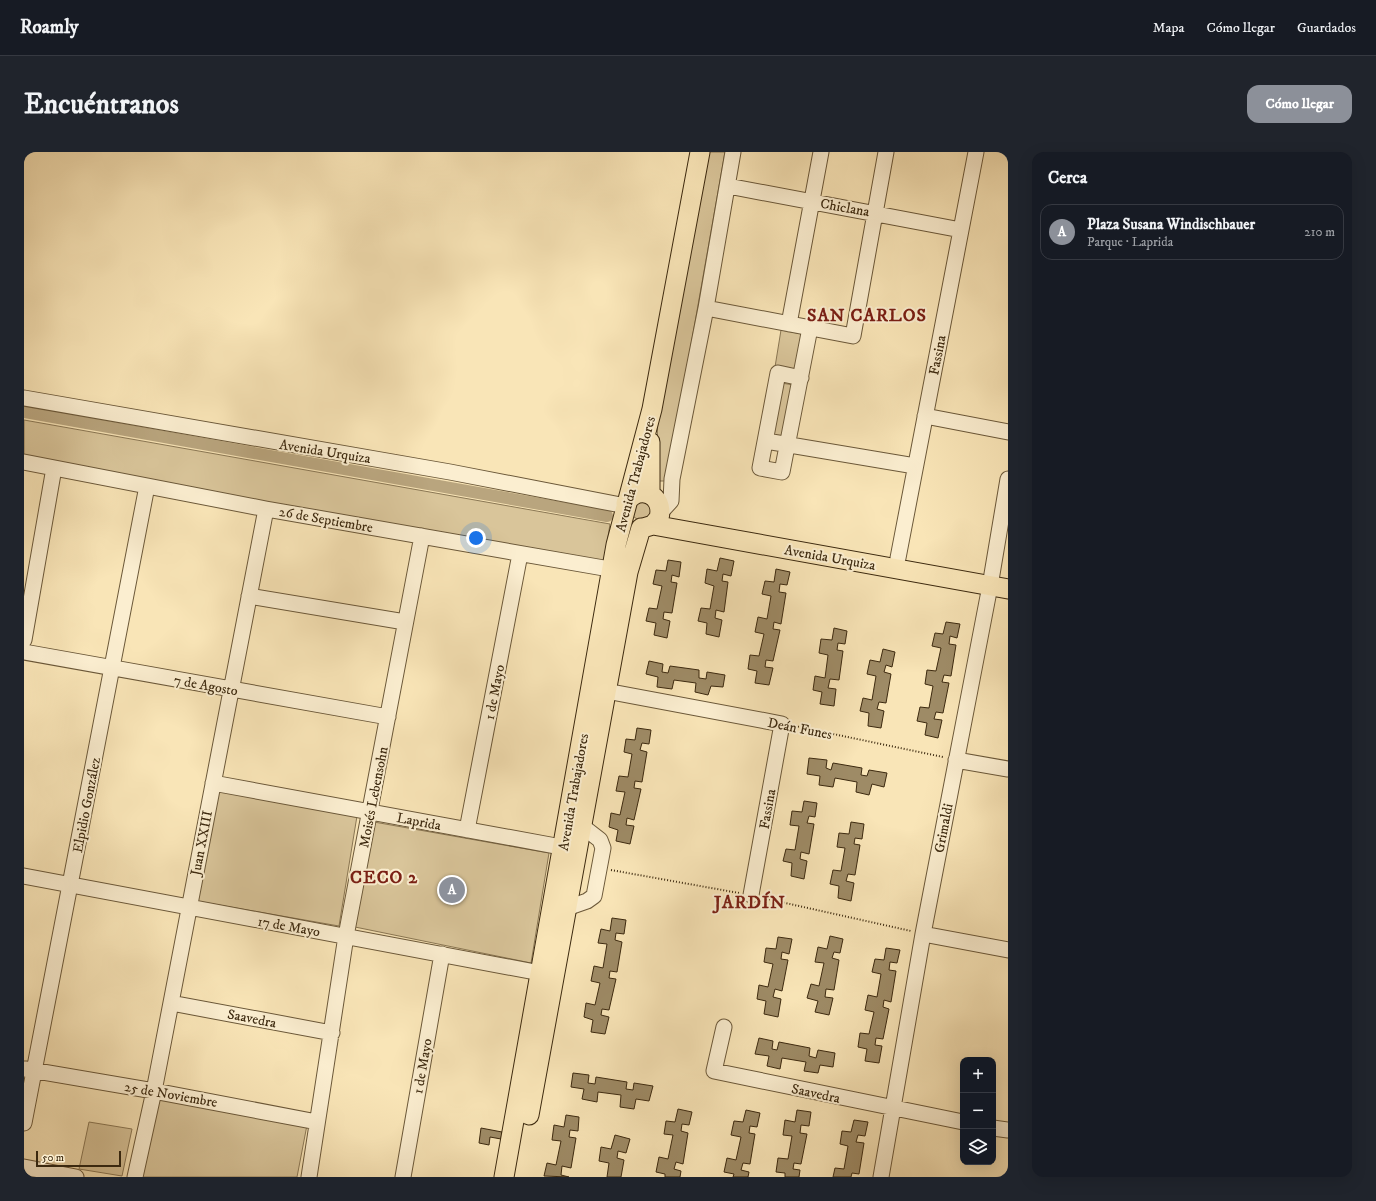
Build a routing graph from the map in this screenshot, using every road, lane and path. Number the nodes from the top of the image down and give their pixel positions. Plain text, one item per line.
1 (700, 152) edge
2 (733, 152) edge
3 (822, 152) edge
4 (886, 152) edge
5 (976, 152) edge
6 (728, 186) junction
7 (813, 201) junction
8 (875, 212) junction
9 (961, 230) junction
10 (706, 308) junction
11 (789, 324) junction
12 (810, 328) junction
13 (801, 378) junction
14 (24, 398) edge
15 (652, 409) junction
16 (925, 416) junction
17 (1008, 432) edge
18 (766, 441) junction
19 (788, 444) junction
20 (24, 462) edge
21 (915, 466) junction
22 (54, 468) junction
23 (672, 479) junction
24 (1008, 479) edge
25 (147, 486) junction
26 (652, 495) junction
27 (626, 506) junction
28 (266, 509) junction
29 (654, 520) junction
30 (422, 536) junction
31 (520, 554) junction
32 (898, 558) junction
33 (620, 571) junction
34 (996, 579) edge
35 (1008, 590) edge
36 (249, 596) junction
37 (406, 622) junction
38 (24, 640) edge
39 (24, 652) edge
40 (113, 668) junction
41 (599, 688) junction
42 (230, 689) junction
43 (388, 717) junction
44 (782, 724) junction
45 (956, 760) junction
46 (1008, 769) edge
47 (213, 783) junction
48 (371, 812) junction
49 (582, 826) junction
50 (467, 830) junction
51 (570, 848) junction
52 (24, 876) edge
53 (70, 884) junction
54 (751, 895) dead end
55 (189, 908) junction
56 (567, 908) junction
57 (923, 934) junction
58 (346, 936) junction
59 (1008, 950) edge
60 (442, 954) junction
61 (547, 974) junction
62 (171, 1003) junction
63 (724, 1027) dead end
64 (332, 1033) junction
65 (29, 1069) edge
66 (154, 1090) junction
67 (893, 1109) junction
68 (960, 1121) edge
69 (317, 1122) junction
70 (24, 1123) edge
71 (996, 1128) edge
72 (1008, 1130) edge
73 (24, 1167) edge
74 (76, 1177) edge
75 (135, 1177) edge
76 (309, 1177) edge
77 (403, 1177) edge
78 (504, 1177) edge
79 (517, 1177) edge
80 (881, 1177) edge

1 - 15 main road, Avenida Trabajadores
2 - 6 street, Avenida Trabajadores
3 - 7 street
4 - 8 street
5 - 9 street, Fassina
6 - 7 street, Chiclana
6 - 10 street, Avenida Trabajadores
7 - 8 street, Chiclana
7 - 11 street
8 - 9 street, Chiclana
8 - 12 street
9 - 16 street, Fassina
10 - 11 street
10 - 23 street, Avenida Trabajadores
11 - 12 street
12 - 13 street
13 - 18 street
13 - 19 street
14 - 27 street, Avenida Urquiza
15 - 26 main road, Avenida Trabajadores
15 - 27 main road, Avenida Trabajadores
16 - 17 street
16 - 21 street, Fassina
18 - 19 street
18 - 19 street
19 - 21 street
20 - 22 street, 26 de Septiembre
21 - 32 street, Fassina
22 - 25 street, 26 de Septiembre
22 - 38 street
23 - 26 street, Avenida Trabajadores
23 - 29 street, Avenida Trabajadores
24 - 34 street, Grimaldi
25 - 28 street, 26 de Septiembre
25 - 40 street, Elpidio González
26 - 27 main road
26 - 29 main road
27 - 29 main road
27 - 33 main road, Avenida Trabajadores
28 - 30 street, 26 de Septiembre
28 - 36 street, Juan XXIII
29 - 32 main road, Avenida Urquiza
29 - 33 main road, Avenida Trabajadores
29 - 34 main road, Avenida Urquiza
30 - 31 street, 26 de Septiembre
30 - 37 street, Moisés Lebensohn
31 - 33 street, 26 de Septiembre
31 - 50 street, 1 de Mayo
32 - 34 main road, Avenida Urquiza
33 - 41 main road, Avenida Trabajadores
34 - 35 main road, Avenida Urquiza
34 - 45 street, Grimaldi
36 - 37 street
36 - 42 street, Juan XXIII
37 - 43 street, Moisés Lebensohn
39 - 40 street, 7 de Agosto
40 - 42 street, 7 de Agosto
40 - 53 street, Elpidio González
41 - 44 street, Deán Funes
41 - 49 main road, Avenida Trabajadores
41 - 51 main road, Avenida Trabajadores
42 - 43 street, 7 de Agosto
42 - 47 street, Juan XXIII
43 - 48 street, Moisés Lebensohn
44 - 45 path, Deán Funes
44 - 54 street, Fassina
45 - 46 street
45 - 57 street, Grimaldi
47 - 48 street, Laprida
47 - 55 street, Juan XXIII
48 - 50 street, Laprida
48 - 58 street, Moisés Lebensohn
49 - 51 main road, Avenida Trabajadores
49 - 56 street
50 - 51 street, Laprida
51 - 56 main road, Avenida Trabajadores
51 - 61 main road, Avenida Trabajadores
52 - 53 street, 17 de Mayo
53 - 55 street, 17 de Mayo
53 - 65 street, Elpidio González
55 - 58 street, 17 de Mayo
55 - 62 street, Juan XXIII
56 - 61 main road, Avenida Trabajadores
57 - 59 street
57 - 67 street, Grimaldi
58 - 60 street, 17 de Mayo
58 - 64 street, Moisés Lebensohn
60 - 61 street, 17 de Mayo
60 - 77 street, 1 de Mayo
61 - 78 main road, Avenida Trabajadores
61 - 79 main road, Avenida Trabajadores
62 - 64 street, Saavedra
62 - 66 street, Juan XXIII
63 - 67 street, Saavedra
64 - 69 street, Moisés Lebensohn
65 - 66 street, 25 de Noviembre
65 - 70 street, Elpidio González
66 - 69 street, 25 de Noviembre
66 - 75 street, Juan XXIII
67 - 68 street, Saavedra
67 - 80 street, Grimaldi
69 - 76 street, Moisés Lebensohn
71 - 72 street
73 - 74 street

